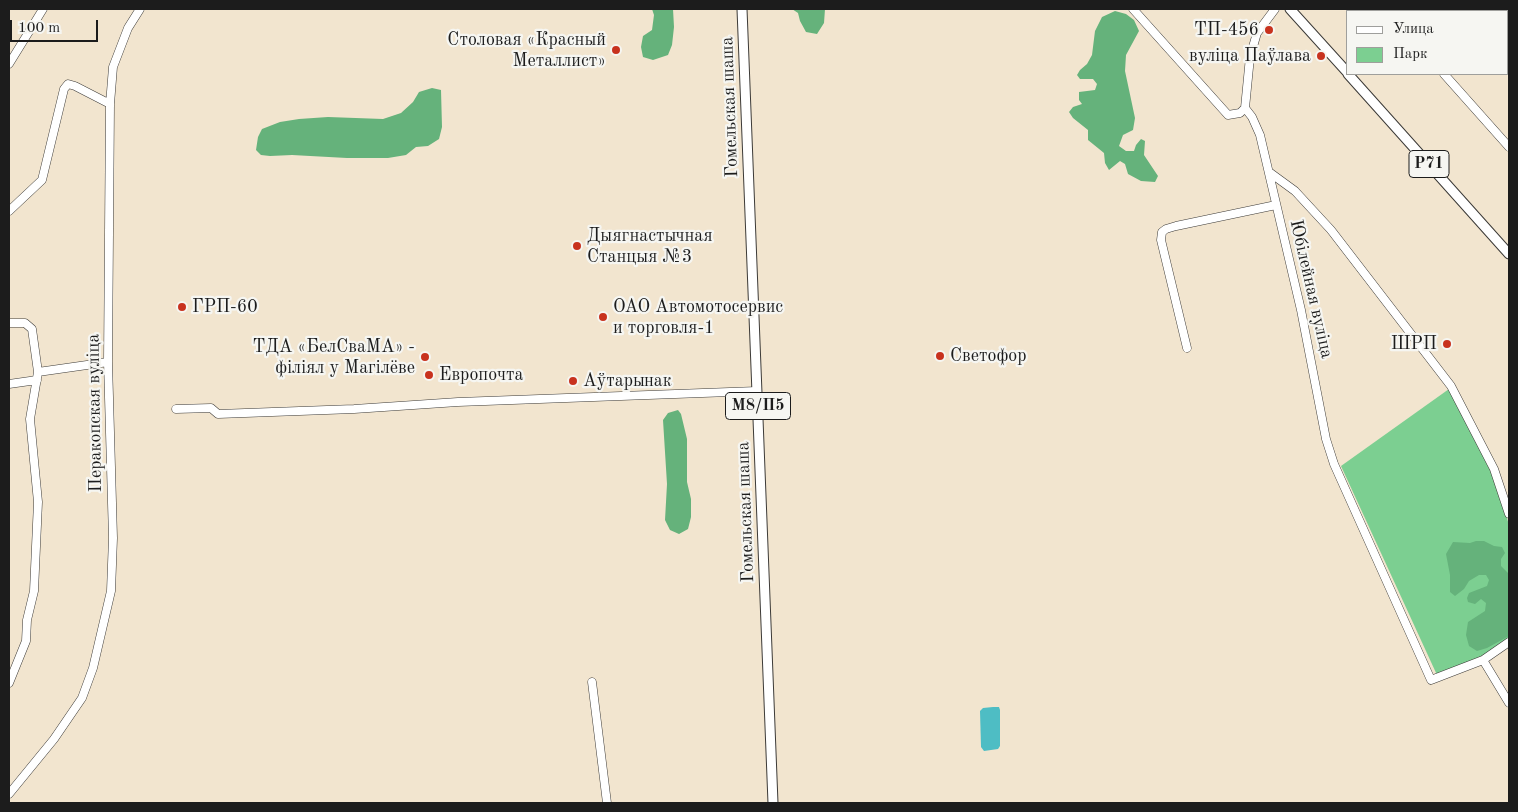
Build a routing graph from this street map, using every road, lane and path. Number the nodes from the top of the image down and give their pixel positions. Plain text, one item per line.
1 (43, 9) edge
2 (140, 9) edge
3 (742, 9) edge
4 (1133, 9) edge
5 (1275, 9) edge
6 (1290, 9) edge
7 (9, 64) edge
8 (1346, 72) edge
9 (1349, 75) edge
10 (1445, 75) edge
11 (110, 104) junction
12 (1245, 108) junction
13 (1509, 147) edge
14 (1268, 172) junction
15 (1276, 205) junction
16 (9, 211) edge
17 (1509, 254) edge
18 (9, 323) edge
19 (1186, 348) dead end
20 (108, 362) junction
21 (37, 376) junction
22 (9, 384) edge
23 (757, 391) junction
24 (176, 409) dead end
25 (1509, 514) edge
26 (1509, 642) edge
27 (1483, 660) junction
28 (592, 682) dead end
29 (9, 683) edge
30 (1509, 703) edge
31 (9, 794) edge
32 (607, 803) edge
33 (773, 803) edge

1 - 7 street
2 - 11 street, Перакопская вуліца
3 - 23 main road, Гомельская шаша / М8/П5
4 - 12 street
5 - 12 street
6 - 8 main road, Р71
9 - 17 main road, Р71
10 - 13 street
11 - 16 street
11 - 20 street, Перакопская вуліца
12 - 14 street, Юбілейная вуліца
14 - 15 street, Юбілейная вуліца
14 - 25 street
15 - 19 street
15 - 27 street, Юбілейная вуліца
18 - 21 street
20 - 21 street
20 - 31 street, Перакопская вуліца
21 - 22 street
21 - 29 street
23 - 24 street
23 - 33 main road, Гомельская шаша / М8/П5
26 - 27 street
27 - 30 street
28 - 32 street

